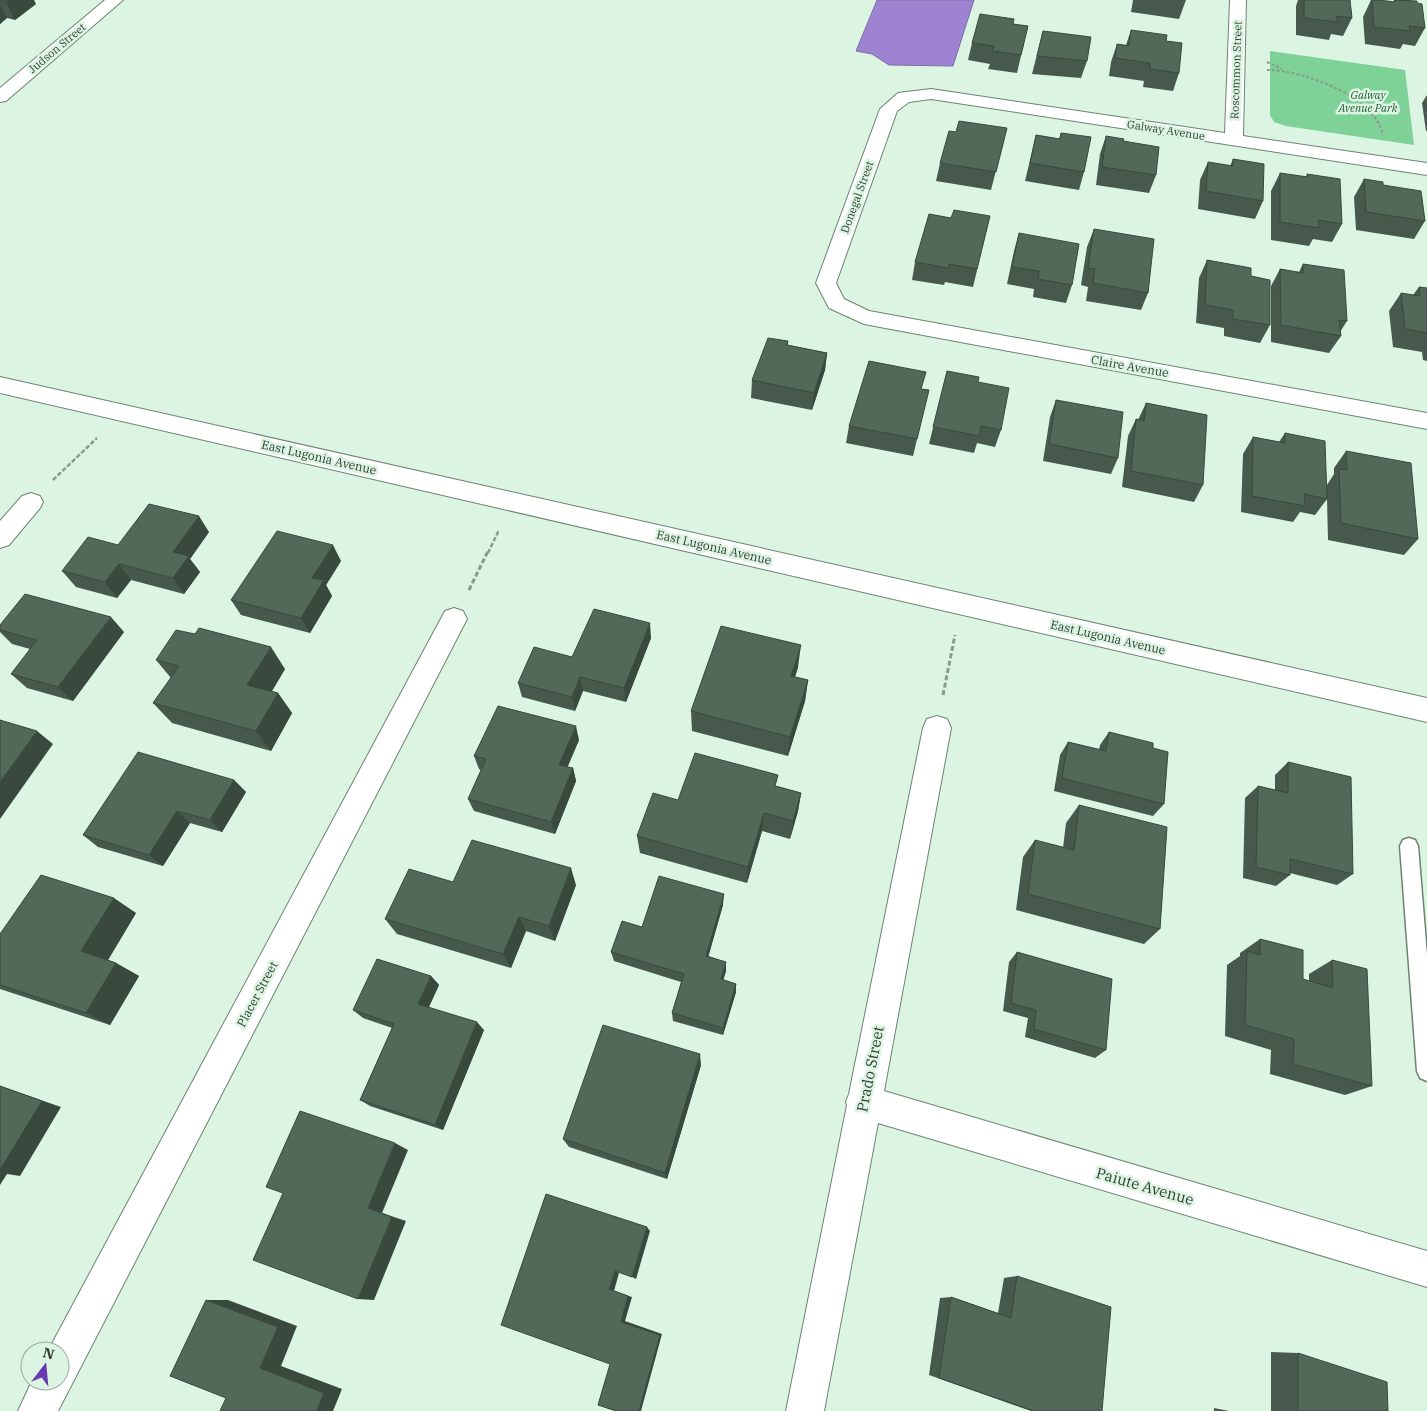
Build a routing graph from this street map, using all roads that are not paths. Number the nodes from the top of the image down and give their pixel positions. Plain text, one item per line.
1 (115, 0) edge
2 (1238, 0) edge
3 (0, 97) edge
4 (904, 97) joint
5 (1234, 140) junction
6 (1427, 169) edge
7 (836, 303) joint
8 (0, 385) edge
9 (1427, 421) edge
10 (30, 502) road end
11 (0, 538) edge
12 (454, 619) road end
13 (1427, 710) edge
14 (937, 728) road end
15 (1409, 846) dead end
16 (1427, 1071) edge
17 (863, 1102) junction
18 (1427, 1269) edge
19 (70, 1349) edge
20 (48, 1391) edge
21 (37, 1411) edge
22 (805, 1411) edge

1 - 3 street, Judson Street
2 - 5 street, Roscommon Street
4 - 5 street, Galway Avenue
4 - 7 street, Donegal Street
5 - 6 street, Galway Avenue
7 - 9 street, Claire Avenue
8 - 13 street, East Lugonia Avenue
10 - 11 street
12 - 19 street, Placer Street
14 - 17 street, Prado Street
15 - 16 lane
17 - 18 street, Paiute Avenue
17 - 22 street, Prado Street
20 - 21 street

